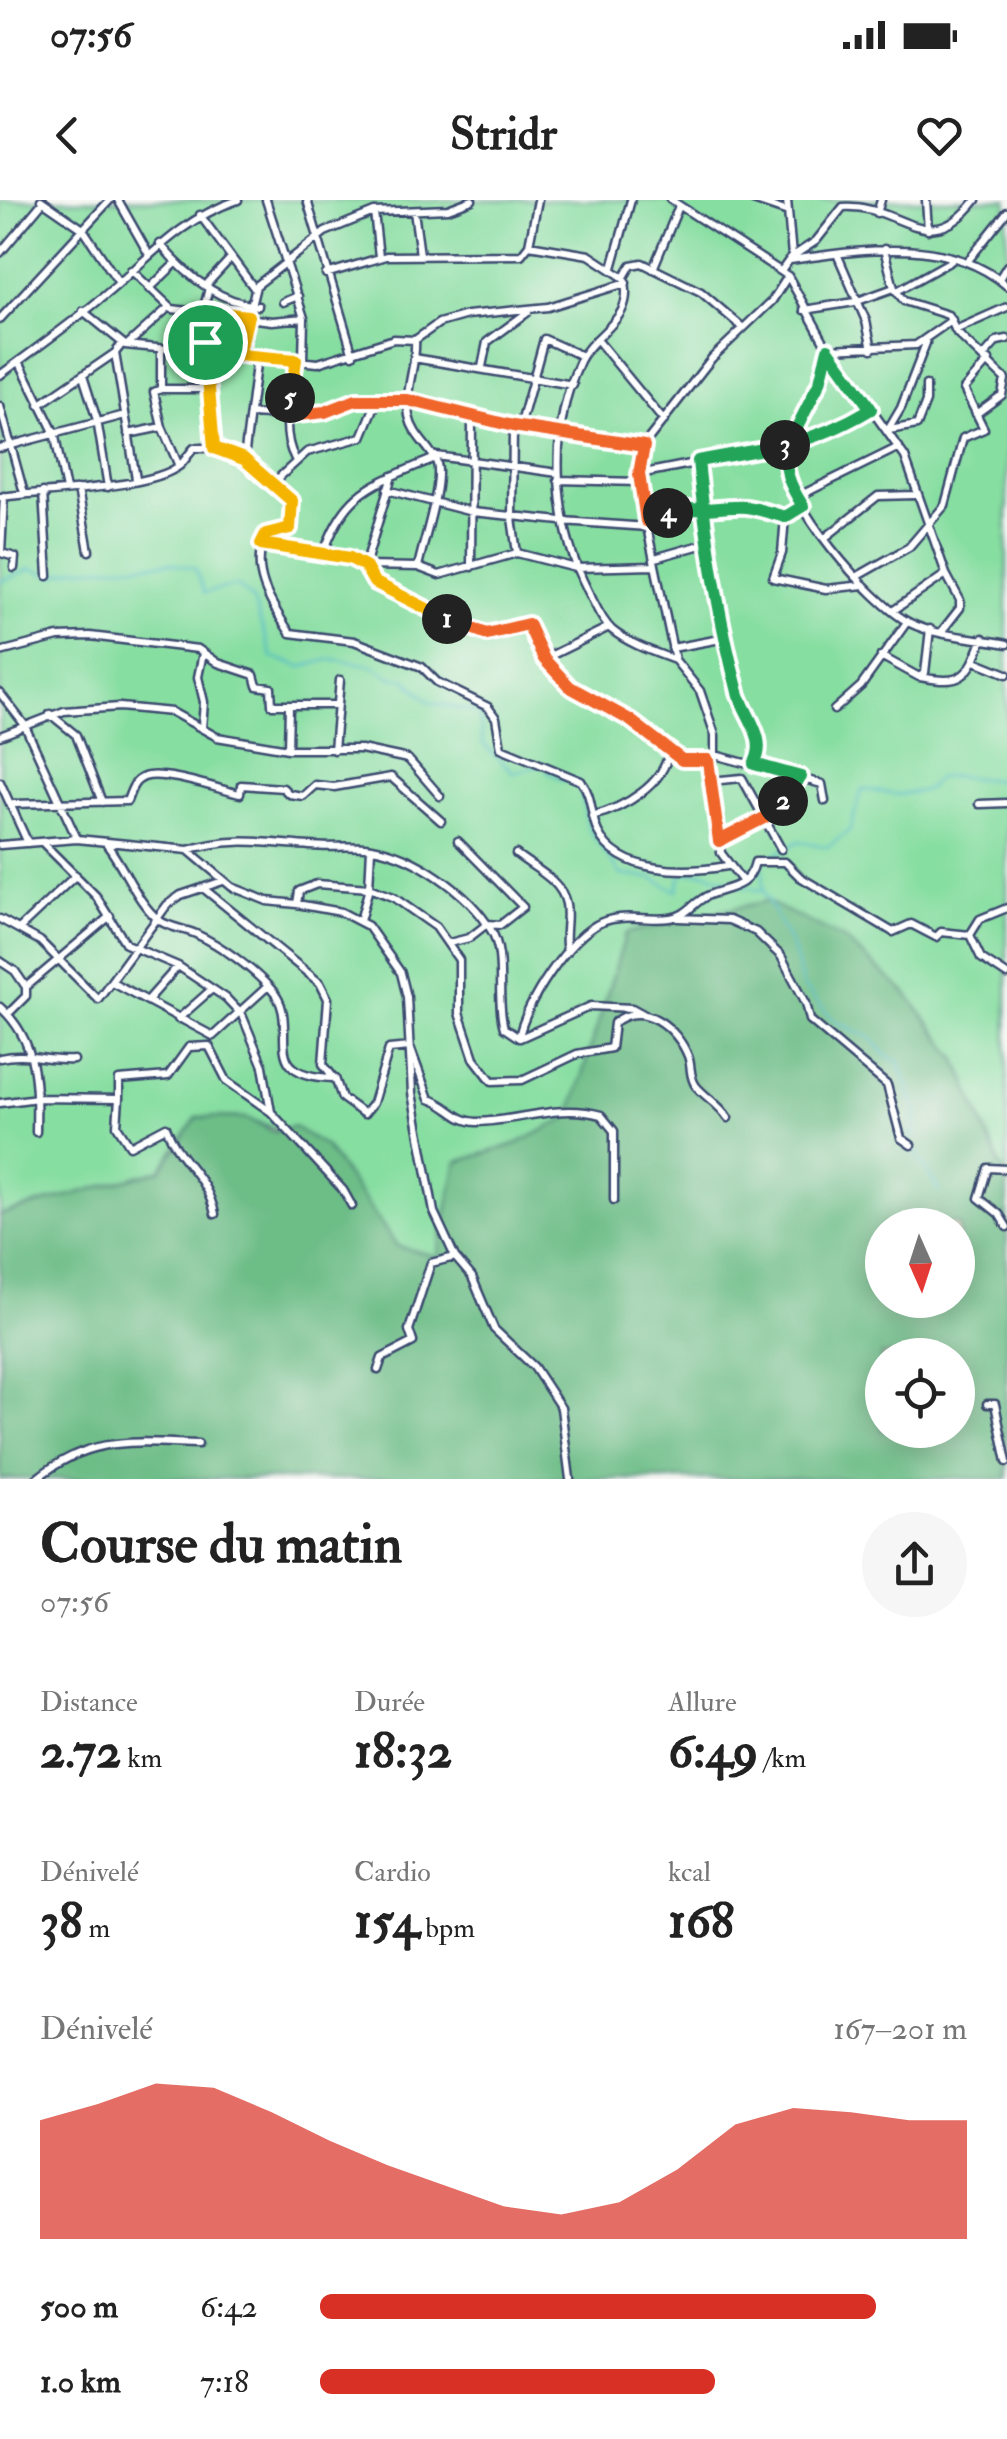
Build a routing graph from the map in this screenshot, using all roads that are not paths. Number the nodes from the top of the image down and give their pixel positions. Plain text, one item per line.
1 (110, 200) edge
2 (118, 200) edge
3 (238, 200) edge
4 (266, 200) edge
5 (307, 200) edge
6 (472, 200) edge
7 (538, 200) edge
8 (631, 200) edge
9 (670, 200) edge
10 (753, 200) edge
11 (787, 200) edge
12 (881, 200) edge
13 (926, 200) edge
14 (976, 200) edge
15 (42, 202) edge
16 (849, 203) edge
17 (679, 206) junction
18 (414, 211) junction
19 (374, 212) junction
20 (788, 212) junction
21 (1007, 212) edge
22 (877, 213) junction
23 (200, 216) junction
24 (83, 228) junction
25 (928, 230) junction
26 (316, 238) junction
27 (160, 244) junction
28 (529, 244) junction
29 (884, 249) junction
30 (0, 253) edge
31 (148, 253) junction
32 (420, 255) junction
33 (838, 256) junction
34 (379, 257) junction
35 (791, 258) junction
36 (230, 259) junction
37 (952, 260) junction
38 (284, 261) junction
39 (967, 262) junction
40 (176, 263) junction
41 (1007, 266) edge
42 (612, 268) junction
43 (653, 269) junction
44 (131, 270) junction
45 (785, 273) junction
46 (326, 274) junction
47 (999, 279) junction
48 (625, 281) junction
49 (119, 284) junction
50 (1007, 286) edge
51 (208, 287) junction
52 (149, 289) junction
53 (254, 290) junction
54 (895, 290) junction
55 (298, 296) junction
56 (282, 302) dead end
57 (855, 302) junction
58 (254, 306) junction
59 (168, 307) junction
60 (1007, 308) edge
61 (534, 310) junction
62 (804, 310) junction
63 (83, 311) junction
64 (203, 311) junction
65 (248, 316) junction
66 (304, 318) junction
67 (0, 319) edge
68 (952, 320) junction
69 (742, 327) junction
70 (955, 330) junction
71 (1007, 339) edge
72 (415, 340) junction
73 (599, 342) junction
74 (926, 342) junction
75 (124, 344) junction
76 (828, 349) junction
77 (872, 349) junction
78 (161, 350) junction
79 (115, 352) junction
80 (203, 352) junction
81 (239, 355) junction
82 (354, 355) junction
83 (582, 356) junction
84 (258, 357) junction
85 (414, 358) junction
86 (986, 358) junction
87 (300, 360) junction
88 (19, 361) junction
89 (482, 366) junction
90 (0, 375) edge
91 (83, 376) junction
92 (532, 378) junction
93 (573, 385) junction
94 (926, 385) dead end
95 (161, 389) junction
96 (206, 389) junction
97 (408, 400) junction
98 (377, 401) junction
99 (39, 405) junction
100 (0, 406) edge
101 (871, 409) junction
102 (250, 414) junction
103 (976, 414) junction
104 (124, 415) junction
105 (288, 416) junction
106 (472, 418) junction
107 (97, 420) junction
108 (664, 421) junction
109 (517, 426) junction
110 (162, 427) junction
111 (888, 430) junction
112 (54, 432) junction
113 (563, 432) junction
114 (128, 434) junction
115 (13, 444) junction
116 (788, 445) junction
117 (644, 446) junction
118 (899, 447) junction
119 (0, 448) edge
120 (214, 448) junction
121 (432, 456) junction
122 (244, 459) junction
123 (295, 459) junction
124 (698, 461) junction
125 (470, 462) junction
126 (179, 466) junction
127 (514, 469) junction
128 (392, 476) junction
129 (558, 476) junction
130 (639, 478) junction
131 (136, 479) junction
132 (272, 484) junction
133 (108, 486) junction
134 (78, 489) junction
135 (66, 490) junction
136 (386, 490) junction
137 (43, 492) junction
138 (24, 493) junction
139 (916, 495) junction
140 (2, 496) edge
141 (798, 498) junction
142 (433, 504) junction
143 (803, 506) junction
144 (703, 510) junction
145 (472, 512) junction
146 (785, 517) junction
147 (512, 518) junction
148 (562, 521) junction
149 (646, 524) junction
150 (927, 524) junction
151 (826, 537) junction
152 (711, 542) junction
153 (261, 544) junction
154 (89, 552) dead end
155 (517, 553) junction
156 (323, 556) junction
157 (655, 562) junction
158 (365, 566) junction
159 (418, 567) junction
160 (14, 568) dead end
161 (472, 568) junction
162 (576, 568) junction
163 (946, 574) junction
164 (48, 576) dead end
165 (856, 577) junction
166 (864, 585) junction
167 (894, 610) junction
168 (907, 622) junction
169 (608, 627) junction
170 (930, 630) junction
171 (942, 631) junction
172 (726, 638) junction
173 (983, 638) junction
174 (1007, 644) edge
175 (672, 648) junction
176 (0, 652) edge
177 (203, 652) junction
178 (881, 656) junction
179 (544, 659) junction
180 (674, 660) junction
181 (975, 661) junction
182 (1007, 674) edge
183 (919, 677) junction
184 (340, 680) dead end
185 (0, 693) edge
186 (335, 705) junction
187 (289, 706) junction
188 (834, 710) dead end
189 (50, 714) junction
190 (24, 724) junction
191 (202, 730) junction
192 (0, 736) edge
193 (288, 749) junction
194 (334, 750) junction
195 (670, 750) junction
196 (712, 758) junction
197 (754, 764) junction
198 (801, 777) junction
199 (710, 781) junction
200 (1, 786) edge
201 (440, 796) dead end
202 (62, 800) junction
203 (825, 801) dead end
204 (102, 802) junction
205 (1007, 802) edge
206 (14, 804) junction
207 (979, 804) dead end
208 (591, 816) junction
209 (764, 818) junction
210 (441, 821) dead end
211 (77, 839) junction
212 (458, 841) dead end
213 (719, 841) junction
214 (28, 843) junction
215 (43, 843) junction
216 (114, 843) junction
217 (0, 845) edge
218 (371, 848) junction
219 (781, 849) dead end
220 (188, 850) junction
221 (516, 854) dead end
222 (726, 866) junction
223 (76, 875) junction
224 (223, 881) junction
225 (742, 882) junction
226 (203, 888) junction
227 (369, 888) junction
228 (297, 904) junction
229 (1007, 908) edge
230 (110, 916) junction
231 (156, 918) junction
232 (671, 918) junction
233 (0, 919) edge
234 (360, 920) junction
235 (487, 924) junction
236 (21, 927) junction
237 (970, 935) junction
238 (448, 942) junction
239 (132, 948) junction
240 (567, 952) junction
241 (60, 960) junction
242 (0, 961) edge
243 (178, 966) junction
244 (1007, 975) edge
245 (112, 982) junction
246 (268, 986) junction
247 (26, 987) junction
248 (212, 989) junction
249 (148, 1000) junction
250 (0, 1007) edge
251 (8, 1014) junction
252 (644, 1014) junction
253 (242, 1015) junction
254 (178, 1019) junction
255 (520, 1038) junction
256 (410, 1047) junction
257 (31, 1054) junction
258 (0, 1058) edge
259 (74, 1060) dead end
260 (335, 1078) junction
261 (37, 1098) junction
262 (119, 1099) junction
263 (0, 1103) edge
264 (271, 1112) junction
265 (728, 1118) dead end
266 (36, 1132) dead end
267 (911, 1145) dead end
268 (1007, 1169) edge
269 (614, 1200) dead end
270 (352, 1206) dead end
271 (214, 1214) dead end
272 (1007, 1227) edge
273 (455, 1257) junction
274 (378, 1370) dead end
275 (986, 1404) dead end
276 (198, 1444) dead end
277 (1007, 1462) edge
278 (36, 1479) edge
279 (570, 1479) edge

1 - 24 street
2 - 31 street
3 - 23 street
4 - 38 street
5 - 26 street
6 - 18 street
7 - 28 street
8 - 42 street
9 - 17 street
10 - 20 street
11 - 20 street
12 - 22 street
13 - 25 street
14 - 25 street
15 - 24 street
15 - 30 street
16 - 22 street
16 - 35 street
17 - 43 street
17 - 45 street
18 - 19 street
18 - 32 street
19 - 26 street
19 - 34 street
20 - 35 street
21 - 39 street
22 - 25 street
23 - 27 street
23 - 36 street
24 - 49 street
24 - 67 street
26 - 38 street
26 - 46 street
27 - 31 street
27 - 40 street
28 - 32 street
28 - 42 street
29 - 33 street
29 - 37 street
29 - 54 street
31 - 44 street
32 - 34 street
33 - 35 street
33 - 57 street
34 - 46 street
35 - 45 street
36 - 51 street
36 - 53 street
37 - 39 street
37 - 54 street
38 - 53 street
38 - 55 street
39 - 47 street
40 - 51 street
40 - 52 street
41 - 47 street
42 - 48 street
43 - 48 street
43 - 69 street
44 - 49 street
44 - 52 street
45 - 62 street
45 - 69 street
46 - 82 street
47 - 50 street
48 - 61 street
48 - 73 street
49 - 63 street
51 - 58 street
51 - 64 street
52 - 59 street
53 - 58 street
54 - 57 street
54 - 68 street
55 - 56 street
55 - 66 street
57 - 62 street
57 - 77 street
58 - 65 street
59 - 64 street
59 - 75 street
60 - 70 street
61 - 72 street
61 - 89 street
62 - 76 street
63 - 75 street
63 - 88 street
64 - 65 street
64 - 80 street
65 - 66 street
65 - 81 street
66 - 87 street
68 - 70 street
68 - 74 street
69 - 108 street
70 - 86 street
71 - 86 street
72 - 82 street
72 - 85 street
73 - 83 street
73 - 108 street
74 - 77 street
74 - 111 street
75 - 78 street
75 - 79 street
76 - 77 street
76 - 101 street
76 - 116 street
78 - 80 street
78 - 95 street
79 - 91 street
79 - 104 street
80 - 81 street
80 - 96 street
81 - 84 street
82 - 87 street
83 - 92 street
83 - 93 street
84 - 87 street
84 - 102 street
85 - 89 street
85 - 97 street
86 - 103 street
86 - 103 street
87 - 105 street
88 - 90 street
88 - 99 street
89 - 92 street
91 - 99 street
91 - 107 street
92 - 93 street
92 - 109 street
93 - 113 street
94 - 111 street
95 - 96 street
95 - 110 street
96 - 120 street
97 - 98 street
97 - 106 street
97 - 121 street
98 - 105 street
98 - 123 street
99 - 112 street
100 - 115 street
101 - 111 street
101 - 116 street
102 - 105 street
102 - 122 street
103 - 150 street
104 - 107 street
104 - 114 street
105 - 123 street
106 - 109 street
106 - 125 street
107 - 112 street
107 - 133 street
108 - 117 street
109 - 113 street
109 - 127 street
110 - 114 street
110 - 126 street
111 - 118 street
112 - 115 street
112 - 135 street
113 - 117 street
113 - 129 street
114 - 131 street
115 - 119 street
115 - 138 street
116 - 124 street
116 - 141 street
117 - 130 street
118 - 139 street
118 - 141 street
120 - 122 street
120 - 126 street
121 - 125 street
121 - 128 street
121 - 142 street
122 - 132 street
123 - 132 street
124 - 130 street
124 - 144 street
125 - 127 street
125 - 145 street
126 - 131 street
127 - 129 street
127 - 147 street
128 - 136 street
128 - 156 street
129 - 130 street
129 - 148 street
130 - 149 street
131 - 133 street
132 - 153 street
133 - 134 street
134 - 135 street
134 - 154 street
135 - 137 street
136 - 142 street
136 - 158 street
137 - 138 street
137 - 164 street
138 - 140 street
139 - 150 street
139 - 151 street
140 - 160 street
141 - 143 street
142 - 145 street
142 - 159 street
143 - 146 street
143 - 151 street
144 - 146 street
144 - 149 street
144 - 152 street
145 - 147 street
145 - 161 street
146 - 166 street
147 - 148 street
147 - 155 street
148 - 149 street
148 - 162 street
149 - 157 street
150 - 163 street
150 - 165 street
151 - 165 street
152 - 157 street
152 - 172 street
153 - 156 street
153 - 208 street
155 - 161 street
155 - 162 street
156 - 158 street
157 - 162 street
157 - 175 street
158 - 159 street
158 - 179 street
159 - 161 street
162 - 169 street
163 - 167 street
163 - 171 street
165 - 166 street
166 - 167 street
167 - 168 street
168 - 170 street
168 - 178 street
169 - 179 street
169 - 180 street
170 - 171 street
170 - 183 street
171 - 173 street
172 - 175 street
172 - 197 street
173 - 174 street
173 - 181 street
175 - 180 street
176 - 177 street
177 - 187 street
177 - 191 street
178 - 183 street
178 - 188 street
179 - 195 street
180 - 196 street
181 - 182 street
181 - 183 street
184 - 186 street
185 - 190 street
186 - 187 street
186 - 194 street
187 - 193 street
189 - 190 street
189 - 191 street
189 - 204 street
190 - 192 street
190 - 202 street
191 - 193 street
193 - 194 street
194 - 201 street
195 - 196 street
195 - 208 street
196 - 197 street
196 - 199 street
197 - 198 street
198 - 203 street
198 - 209 street
199 - 209 street
199 - 213 street
200 - 206 street
202 - 204 street
202 - 206 street
202 - 211 street
204 - 210 street
205 - 207 street
206 - 214 street
208 - 222 street
209 - 213 street
209 - 219 street
211 - 215 street
211 - 216 street
212 - 235 street
213 - 222 street
214 - 215 street
214 - 217 street
215 - 223 street
216 - 220 street
216 - 231 street
218 - 220 street
218 - 227 street
218 - 235 street
220 - 224 street
221 - 240 street
222 - 225 street
223 - 230 street
223 - 236 street
224 - 226 street
224 - 228 street
225 - 232 street
225 - 237 street
226 - 231 street
226 - 260 street
227 - 228 street
227 - 234 street
227 - 238 street
228 - 234 street
229 - 237 street
230 - 239 street
230 - 241 street
231 - 239 street
231 - 246 street
232 - 240 street
232 - 267 street
233 - 236 street
234 - 256 street
235 - 238 street
235 - 255 street
236 - 241 street
237 - 244 street
238 - 252 street
239 - 243 street
239 - 245 street
240 - 255 street
241 - 245 street
241 - 247 street
242 - 247 street
243 - 248 street
243 - 249 street
245 - 249 street
246 - 253 street
246 - 260 street
247 - 251 street
248 - 253 street
248 - 254 street
249 - 254 street
250 - 251 street
251 - 257 street
252 - 255 street
252 - 265 street
253 - 254 street
253 - 264 street
256 - 260 street
256 - 269 street
256 - 273 street
257 - 258 street
257 - 259 street
257 - 261 street
261 - 262 street
261 - 263 street
261 - 266 street
262 - 264 street
262 - 271 street
264 - 270 street
268 - 272 street
273 - 274 street
273 - 279 street
275 - 277 street
276 - 278 street

